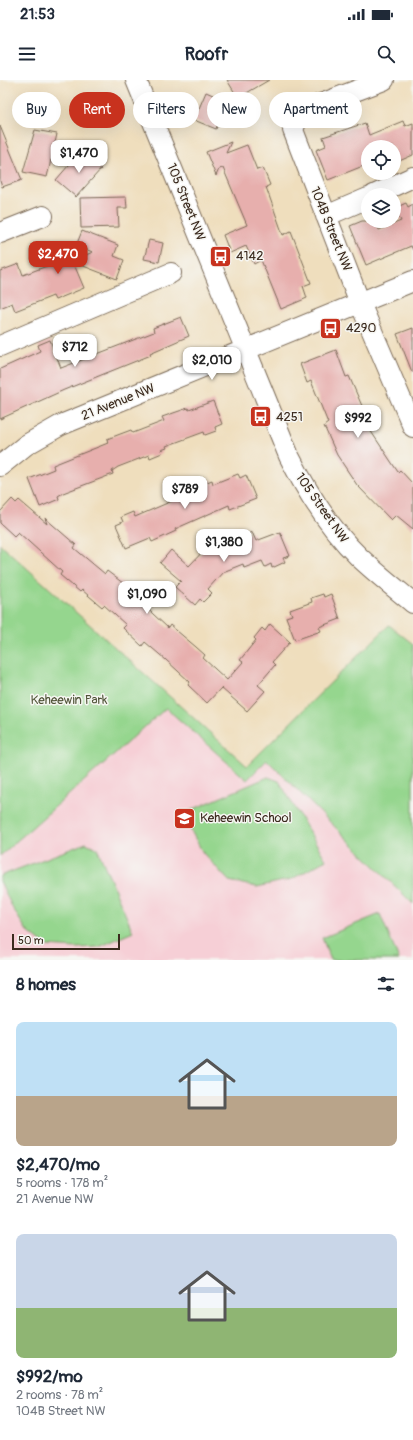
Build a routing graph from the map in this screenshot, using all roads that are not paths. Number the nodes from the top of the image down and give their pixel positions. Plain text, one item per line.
1 (136, 80) edge
2 (384, 80) edge
3 (413, 177) edge
4 (389, 188) edge
5 (361, 201) edge
6 (43, 216) dead end
7 (326, 216) junction
8 (0, 233) edge
9 (171, 273) dead end
10 (413, 281) edge
11 (360, 303) junction
12 (0, 346) edge
13 (246, 350) junction
14 (413, 427) edge
15 (2, 460) edge
16 (413, 603) edge

1 - 13 street, 105 Street NW
2 - 7 street, 104B Street NW
3 - 4 street
5 - 7 street
6 - 8 street
7 - 11 street, 104B Street NW
9 - 12 street
10 - 11 street, 21 Avenue NW
11 - 13 street, 21 Avenue NW
11 - 14 street, 104B Street NW
13 - 15 street, 21 Avenue NW
13 - 16 street, 105 Street NW

